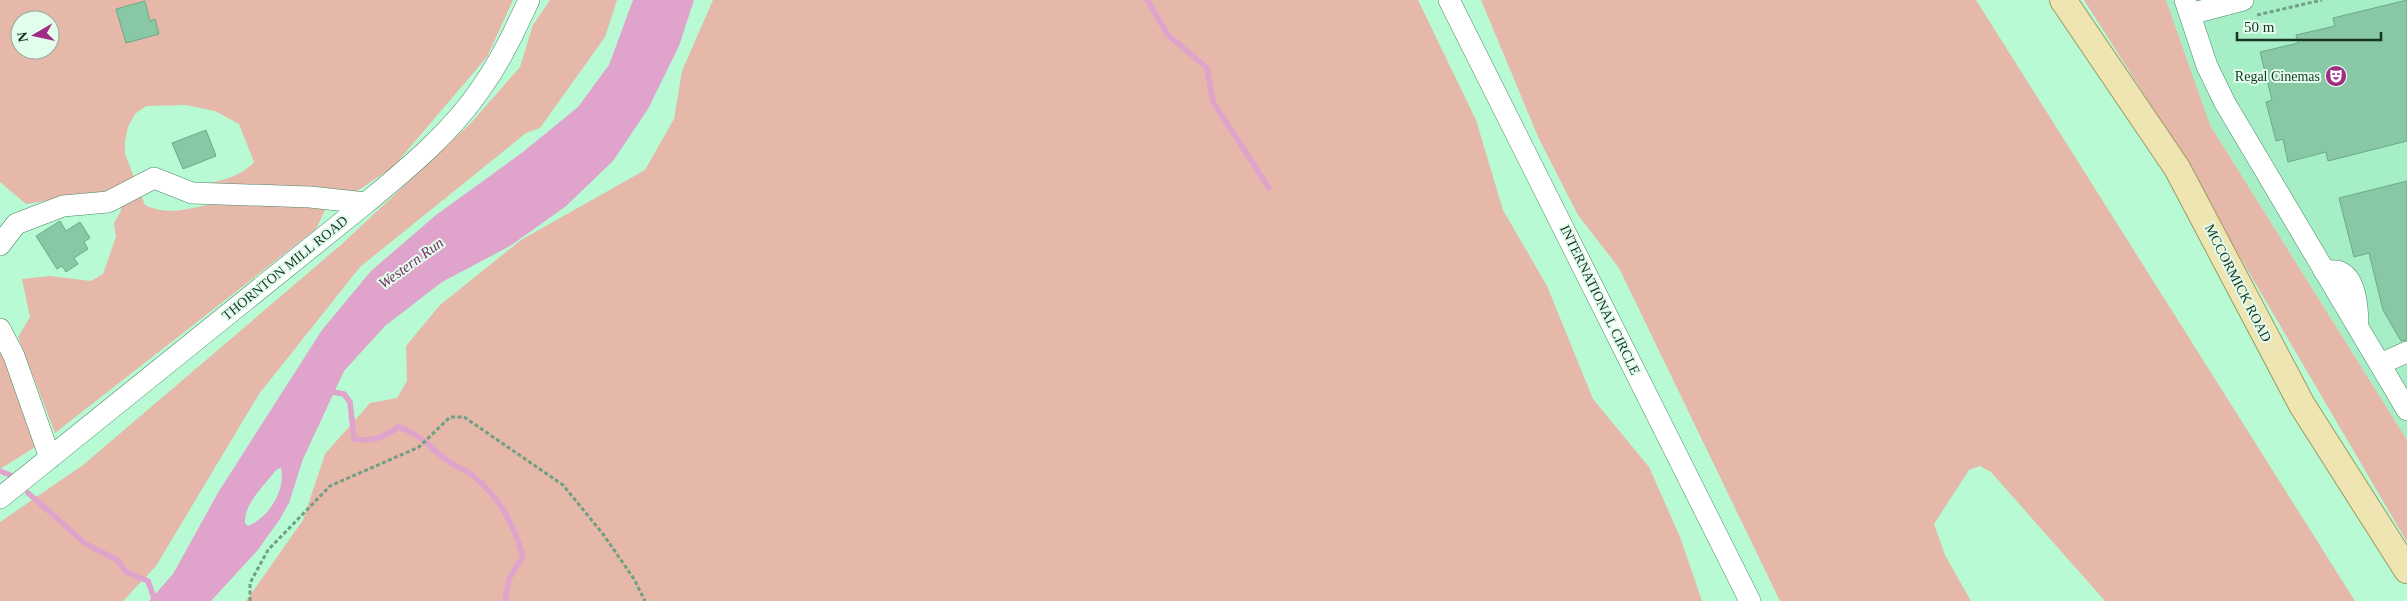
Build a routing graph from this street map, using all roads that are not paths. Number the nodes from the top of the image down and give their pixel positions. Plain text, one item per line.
1 (529, 0) edge
2 (1449, 0) edge
3 (2063, 0) edge
4 (2243, 0) edge
5 (2188, 7) edge
6 (366, 203) junction
7 (0, 245) edge
8 (0, 329) edge
9 (2407, 352) edge
10 (2380, 364) junction
11 (2407, 410) edge
12 (50, 458) junction
13 (0, 498) edge
14 (2407, 570) edge
15 (1750, 601) edge

1 - 6 street, THORNTON MILL ROAD
2 - 15 street, INTERNATIONAL CIRCLE
3 - 14 main road, MCCORMICK ROAD
4 - 5 street
5 - 10 street
6 - 7 street
6 - 12 street, THORNTON MILL ROAD
8 - 12 street
9 - 10 street
10 - 11 street
12 - 13 street, THORNTON MILL ROAD

